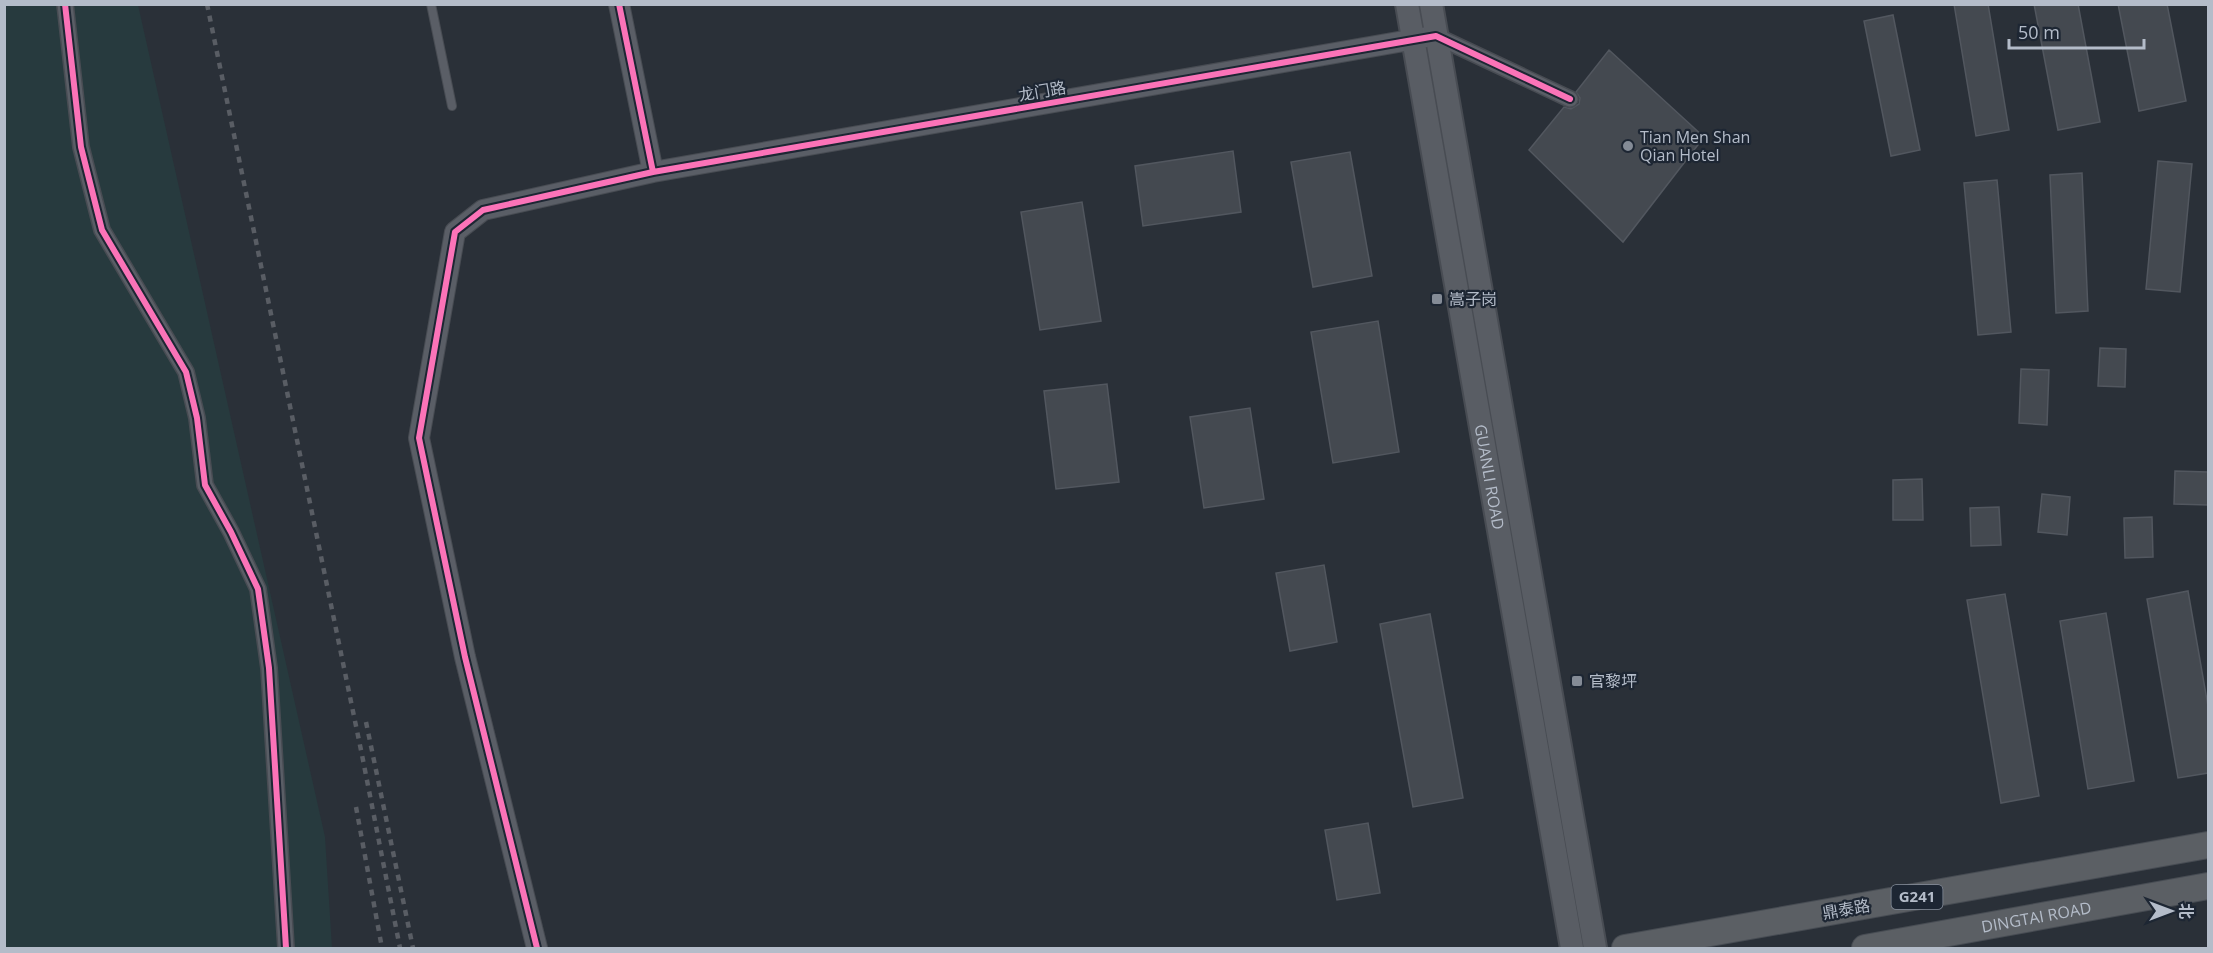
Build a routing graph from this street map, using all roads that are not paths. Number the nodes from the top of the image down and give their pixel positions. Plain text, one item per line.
1 (65, 4) edge
2 (431, 4) edge
3 (619, 4) edge
4 (1407, 4) edge
5 (1431, 4) edge
6 (1436, 36) junction
7 (1413, 40) junction
8 (1570, 99) dead end
9 (452, 106) dead end
10 (653, 172) junction
11 (2208, 845) edge
12 (2208, 886) edge
13 (286, 948) edge
14 (537, 948) edge
15 (1572, 948) edge
16 (1595, 948) edge
17 (1625, 948) edge
18 (1865, 948) edge

1 - 13 street
2 - 9 lane
3 - 10 street
4 - 7 main road, GUANLI ROAD
5 - 6 main road, GUANLI ROAD
6 - 7 street, 龙门路
6 - 8 street
6 - 16 main road, GUANLI ROAD
7 - 10 street, 龙门路
7 - 15 main road, GUANLI ROAD
10 - 14 street, 龙门路
11 - 17 highway, 鼎泰路 / G241
12 - 18 highway, DINGTAI ROAD

